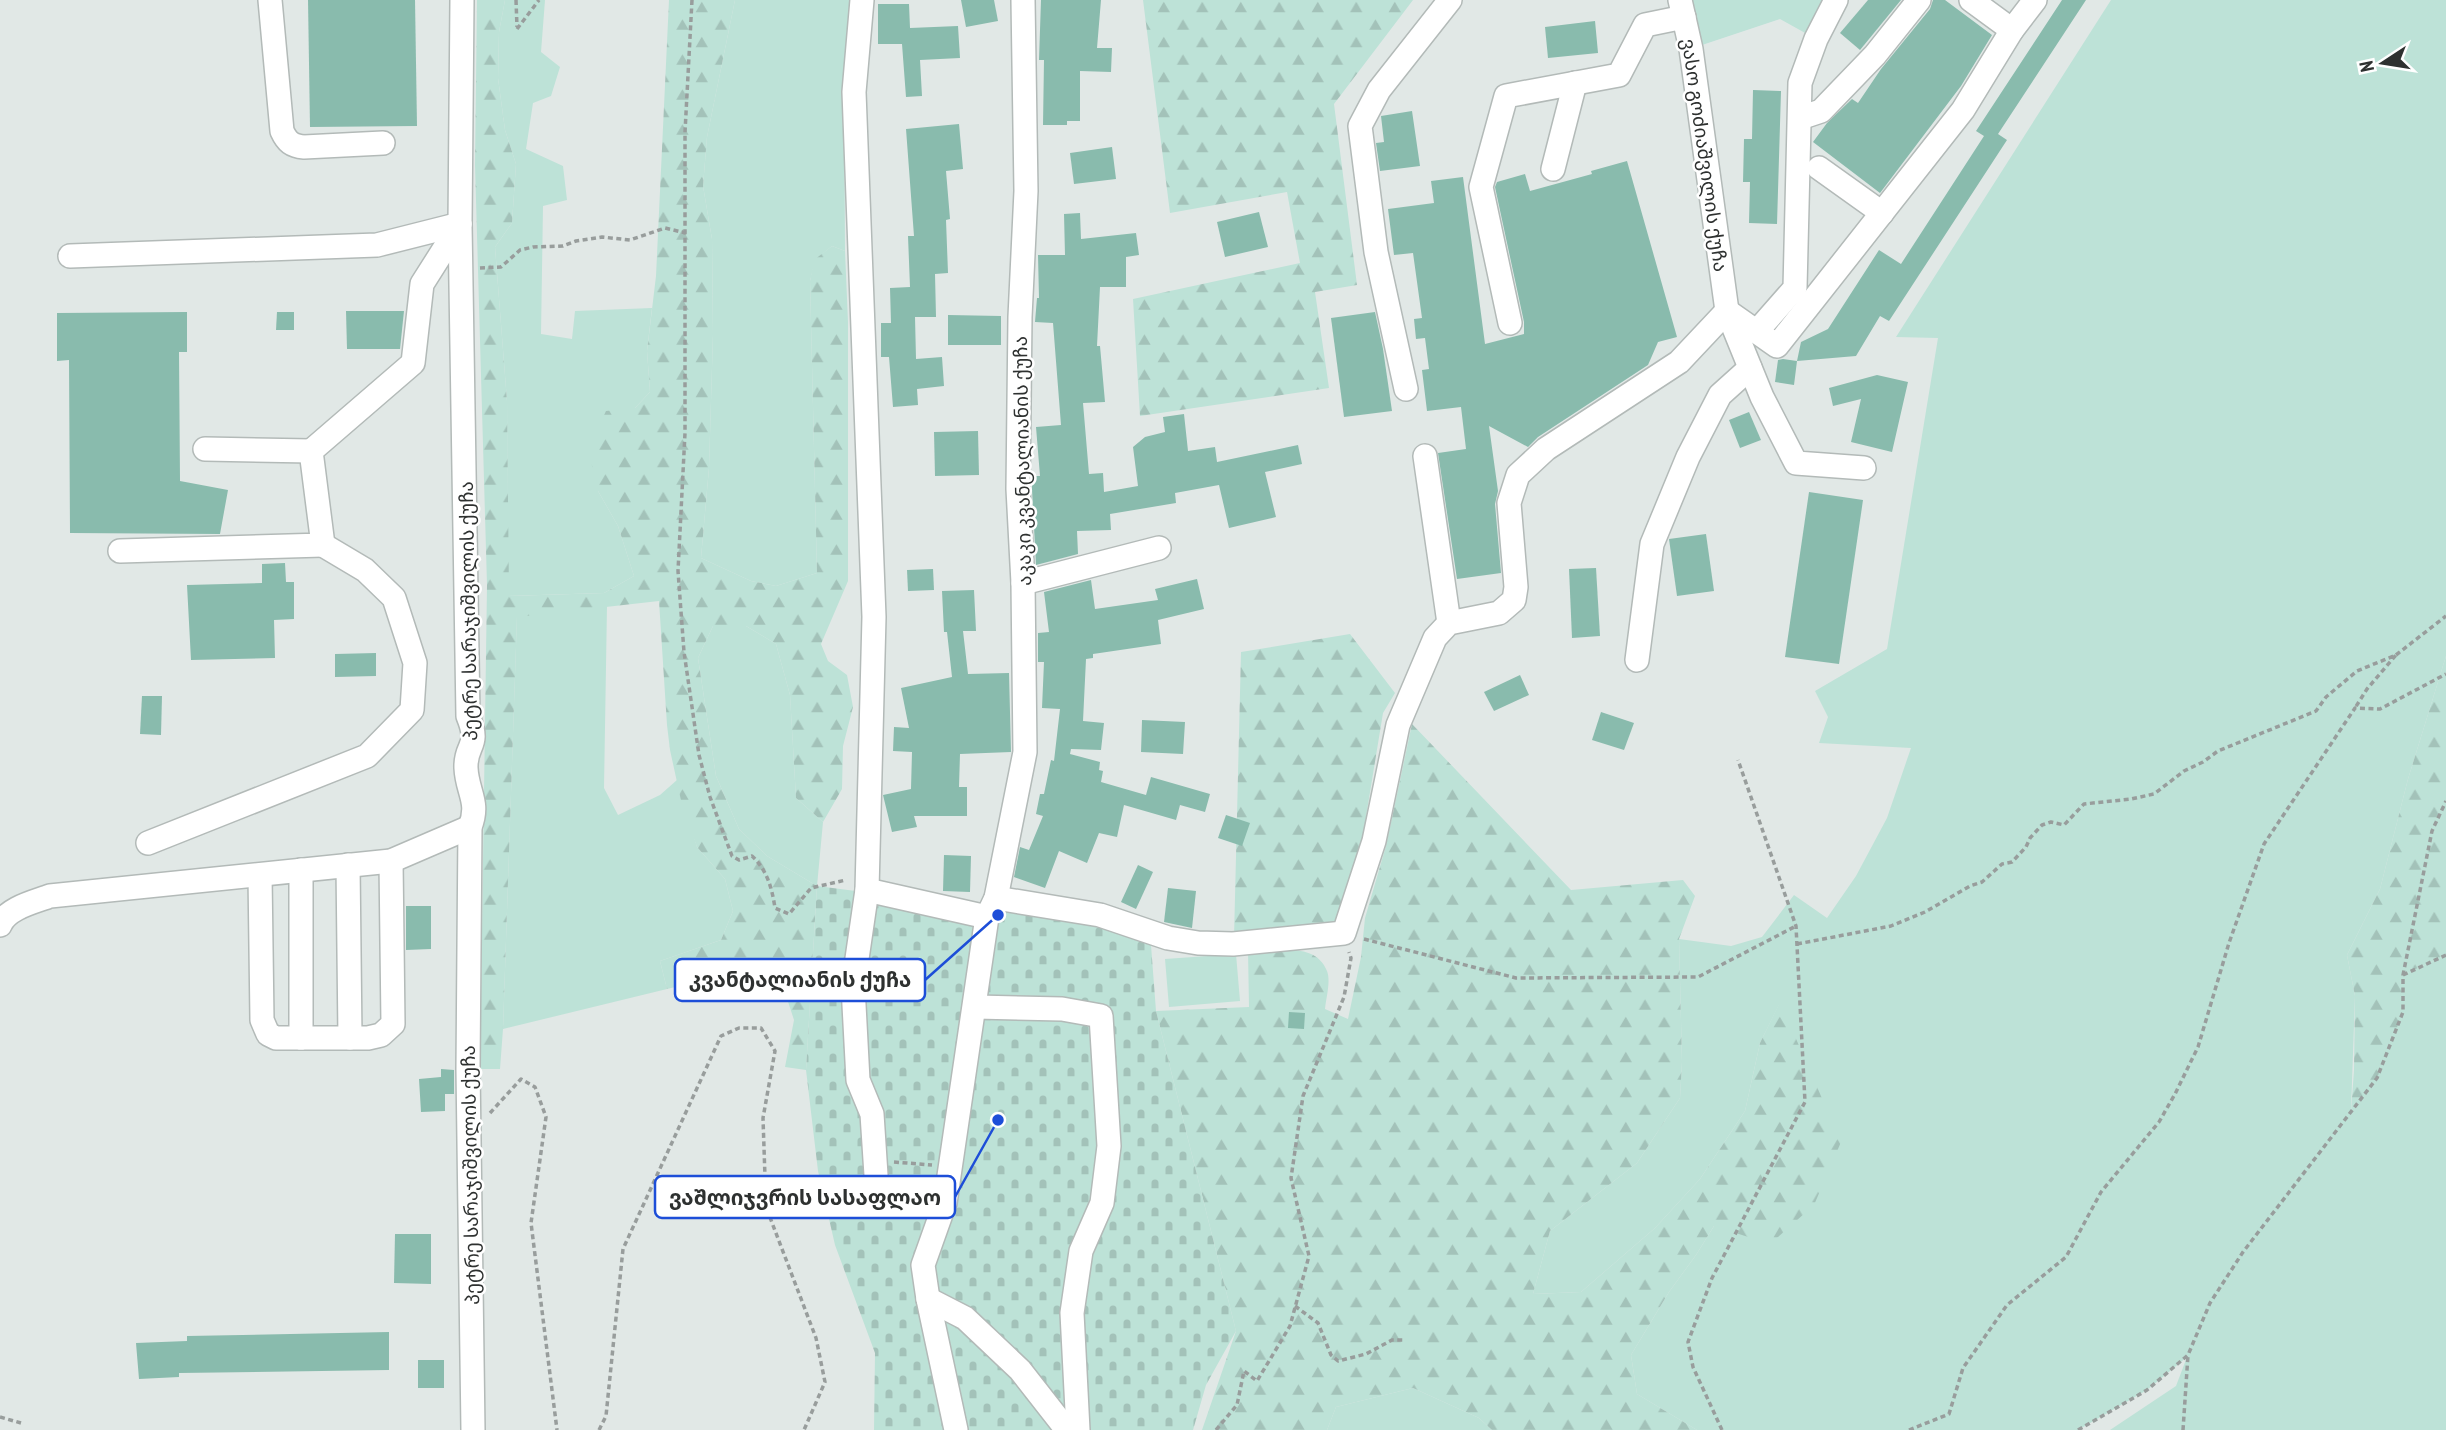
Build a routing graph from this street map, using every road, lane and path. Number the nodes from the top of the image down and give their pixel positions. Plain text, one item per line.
1 (270, 0) edge
2 (462, 0) edge
3 (516, 0) edge
4 (539, 0) edge
5 (692, 0) edge
6 (862, 0) edge
7 (1023, 0) edge
8 (1450, 0) edge
9 (1836, 0) edge
10 (1919, 0) edge
11 (1971, 0) edge
12 (2035, 0) edge
13 (1682, 8) edge
14 (2012, 30) junction
15 (1575, 83) junction
16 (1800, 118) junction
17 (383, 143) dead end
18 (1819, 168) dead end
19 (1553, 169) dead end
20 (1882, 213) junction
21 (460, 224) junction
22 (685, 233) junction
23 (70, 256) dead end
24 (461, 270) junction
25 (1727, 311) junction
26 (1510, 323) dead end
27 (1758, 330) junction
28 (1750, 368) junction
29 (1406, 389) dead end
30 (205, 449) dead end
31 (311, 451) junction
32 (1425, 456) dead end
33 (1864, 468) dead end
34 (323, 545) junction
35 (1159, 548) dead end
36 (120, 551) dead end
37 (1023, 583) junction
38 (2446, 616) edge
39 (1449, 623) junction
40 (2396, 655) junction
41 (1637, 660) dead end
42 (2446, 674) edge
43 (2355, 708) junction
44 (1738, 760) dead end
45 (2446, 801) edge
46 (470, 827) junction
47 (148, 843) dead end
48 (391, 861) junction
49 (348, 865) junction
50 (301, 870) junction
51 (260, 874) junction
52 (867, 885) junction
53 (992, 908) junction
54 (0, 926) edge
55 (1796, 926) junction
56 (1344, 933) junction
57 (1797, 944) junction
58 (2446, 955) edge
59 (2403, 975) junction
60 (976, 1007) junction
61 (302, 1038) junction
62 (350, 1038) junction
63 (470, 1135) junction
64 (876, 1175) dead end
65 (928, 1299) junction
66 (1295, 1306) junction
67 (1404, 1339) dead end
68 (2188, 1355) junction
69 (0, 1418) edge
70 (20, 1423) dead end
71 (473, 1430) edge
72 (557, 1430) edge
73 (599, 1430) edge
74 (804, 1430) edge
75 (956, 1430) edge
76 (1066, 1430) edge
77 (1078, 1430) edge
78 (1216, 1430) edge
79 (1722, 1430) edge
80 (1909, 1430) edge
81 (2078, 1430) edge
82 (2183, 1430) edge

1 - 17 street
2 - 21 street, პეტრე სარაჯიშვილის ქუჩა
3 - 4 path
5 - 22 path
6 - 52 street
7 - 37 street, აკაკი კვანტალიანის ქუჩა
8 - 29 street
9 - 16 street
10 - 16 street
11 - 14 street
12 - 14 street
13 - 15 street
13 - 25 street, ვასო გოძიაშვილის ქუჩა
14 - 20 street
15 - 19 street
15 - 26 street
16 - 27 street
18 - 20 street
20 - 27 street
21 - 23 street
21 - 24 street, პეტრე სარაჯიშვილის ქუჩა
21 - 31 street
22 - 24 path
22 - 52 path
24 - 46 street, პეტრე სარაჯიშვილის ქუჩა
25 - 27 street
25 - 28 street, ვასო გოძიაშვილის ქუჩა
25 - 39 street
28 - 33 street, ვასო გოძიაშვილის ქუჩა
28 - 41 street
30 - 31 street
31 - 34 street
32 - 39 street
34 - 36 street
34 - 47 street
35 - 37 street
37 - 53 street, აკაკი კვანტალიანის ქუჩა
38 - 40 path
39 - 56 street
40 - 43 path
40 - 57 path
42 - 43 path
43 - 80 path
44 - 55 path
45 - 59 path
46 - 48 street
46 - 63 street, პეტრე სარაჯიშვილის ქუჩა
48 - 49 street
48 - 62 street
49 - 50 street
49 - 62 street
50 - 51 street
50 - 61 street
51 - 54 street
51 - 61 street
52 - 53 street
52 - 64 street
53 - 56 street
53 - 60 street, აკაკი კვანტალიანის ქუჩა
55 - 56 path
55 - 57 path
56 - 66 path
57 - 79 path
58 - 59 path
59 - 68 path
60 - 65 street, აკაკი კვანტალიანის ქუჩა
60 - 77 street
61 - 62 street
63 - 71 street, პეტრე სარაჯიშვილის ქუჩა
63 - 72 path
65 - 75 street, აკაკი კვანტალიანის ქუჩა
65 - 76 street
66 - 67 path
66 - 78 path
68 - 81 path
68 - 82 path
69 - 70 path
73 - 74 path

